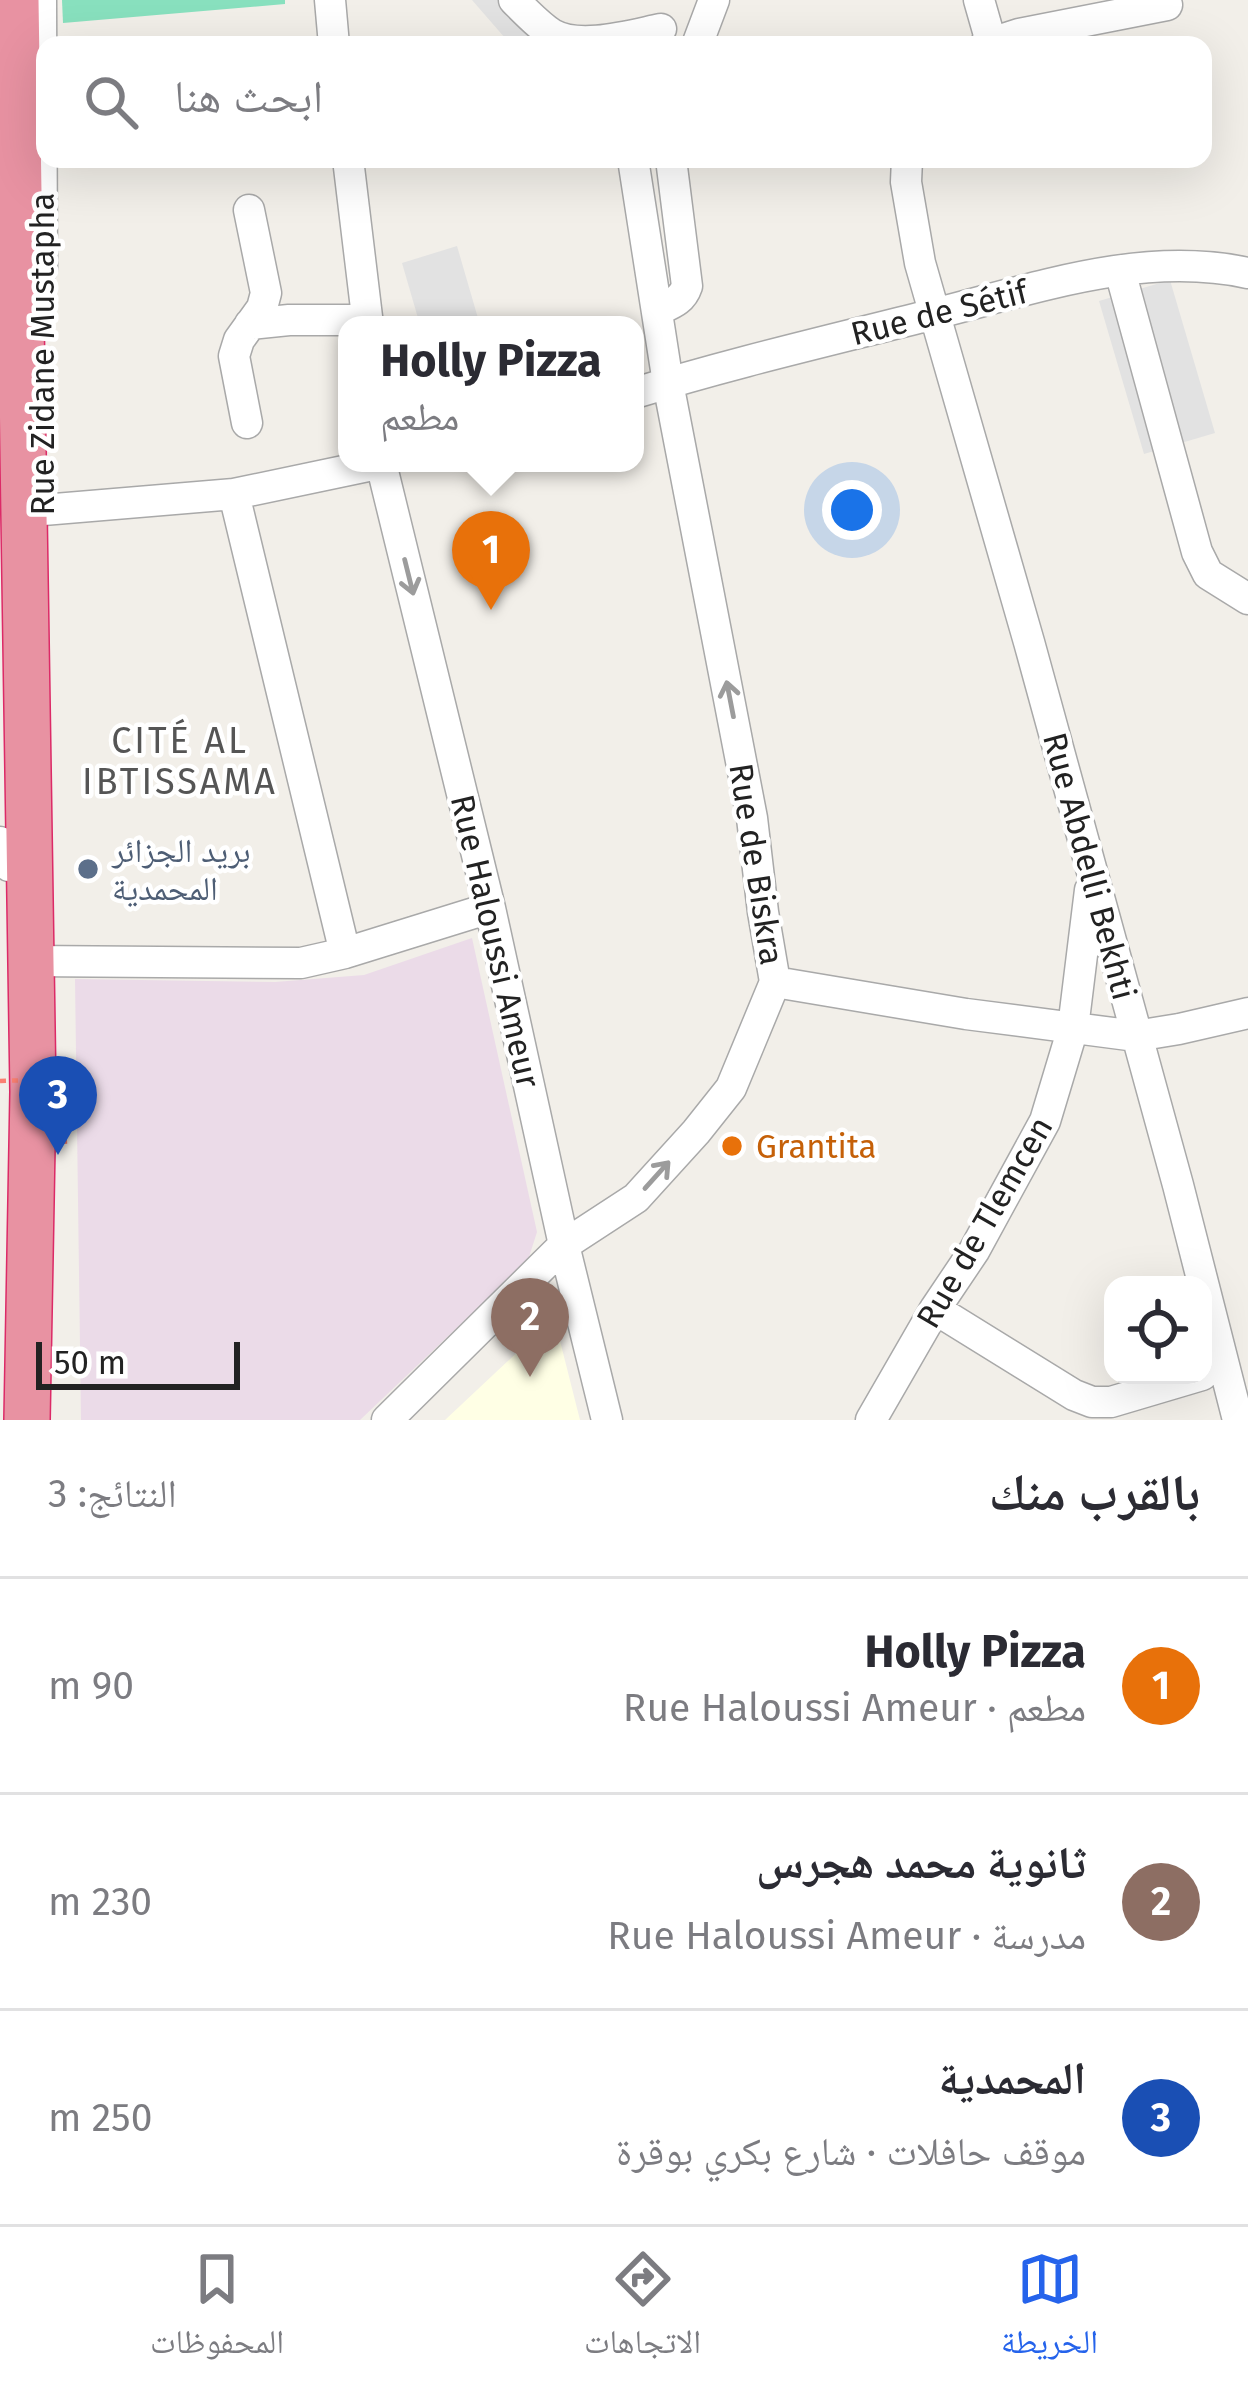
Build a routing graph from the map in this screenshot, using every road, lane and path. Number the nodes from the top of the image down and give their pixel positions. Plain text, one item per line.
1 (16, 0) edge
2 (41, 0) edge
3 (330, 0) edge
4 (514, 0) edge
5 (714, 0) edge
6 (979, 0) edge
7 (1166, 5) dead end
8 (662, 24) edge
9 (41, 36) edge
10 (333, 36) edge
11 (551, 36) edge
12 (622, 36) edge
13 (700, 36) edge
14 (986, 36) edge
15 (1025, 36) edge
16 (42, 168) edge
17 (348, 168) edge
18 (672, 168) edge
19 (907, 168) edge
20 (634, 174) edge
21 (249, 210) dead end
22 (1120, 271) junction
23 (1248, 273) edge
24 (658, 310) junction
25 (936, 314) junction
26 (366, 316) edge
27 (338, 321) edge
28 (250, 323) junction
29 (668, 383) junction
30 (644, 390) edge
31 (247, 423) dead end
32 (338, 472) edge
33 (383, 472) edge
34 (234, 494) junction
35 (44, 510) junction
36 (1248, 599) edge
37 (12, 699) edge
38 (4, 854) edge
39 (1092, 872) junction
40 (490, 908) junction
41 (345, 953) junction
42 (30, 961) junction
43 (776, 982) junction
44 (1248, 1013) edge
45 (1073, 1028) junction
46 (1136, 1036) junction
47 (16, 1086) edge
48 (65, 1144) dead end
49 (0, 1191) edge
50 (564, 1244) junction
51 (1189, 1276) edge
52 (934, 1309) junction
53 (1212, 1375) edge
54 (1170, 1384) edge
55 (27, 1420) edge
56 (47, 1420) edge
57 (386, 1420) edge
58 (607, 1420) edge
59 (871, 1420) edge
60 (1238, 1420) edge

1 - 37 highway
2 - 9 street, Rue Zidane Mustapha
3 - 10 street
4 - 11 street
5 - 13 street
6 - 14 street
7 - 15 street
8 - 12 street
16 - 35 street, Rue Zidane Mustapha
17 - 26 street
18 - 24 street
19 - 25 street, Rue Abdelli Bekhti
20 - 24 street, Rue de Biskra
21 - 28 street
22 - 23 street, Rue de Sétif
22 - 25 street, Rue de Sétif
22 - 36 street
24 - 29 street, Rue de Biskra
25 - 29 street, Rue de Sétif
25 - 39 street, Rue Abdelli Bekhti
27 - 28 street
28 - 31 street
29 - 30 street, Rue de Sétif
43 -> 29 street, Rue de Biskra
32 - 34 street
33 -> 40 street, Rue Haloussi Ameur
34 - 35 street
34 - 41 street
35 - 37 street, Rue Zidane Mustapha
37 - 38 highway
37 - 42 highway
38 - 49 highway
39 - 45 street, Rue de Tlemcen
39 - 46 street, Rue Abdelli Bekhti
40 - 41 street
40 - 50 street, Rue Haloussi Ameur
41 - 42 street
42 - 47 highway
43 - 45 street
50 -> 43 street, Rue de Biskra
44 - 46 street
45 - 46 street
45 - 52 street, Rue de Tlemcen
46 - 51 street, Rue Abdelli Bekhti
47 - 48 path, bridge
47 - 55 highway
47 - 56 street
50 - 57 street, Rue de Biskra
50 - 58 street, Rue Haloussi Ameur
52 - 54 street
52 - 59 street, Rue de Tlemcen
53 - 60 street, Rue Abdelli Bekhti

